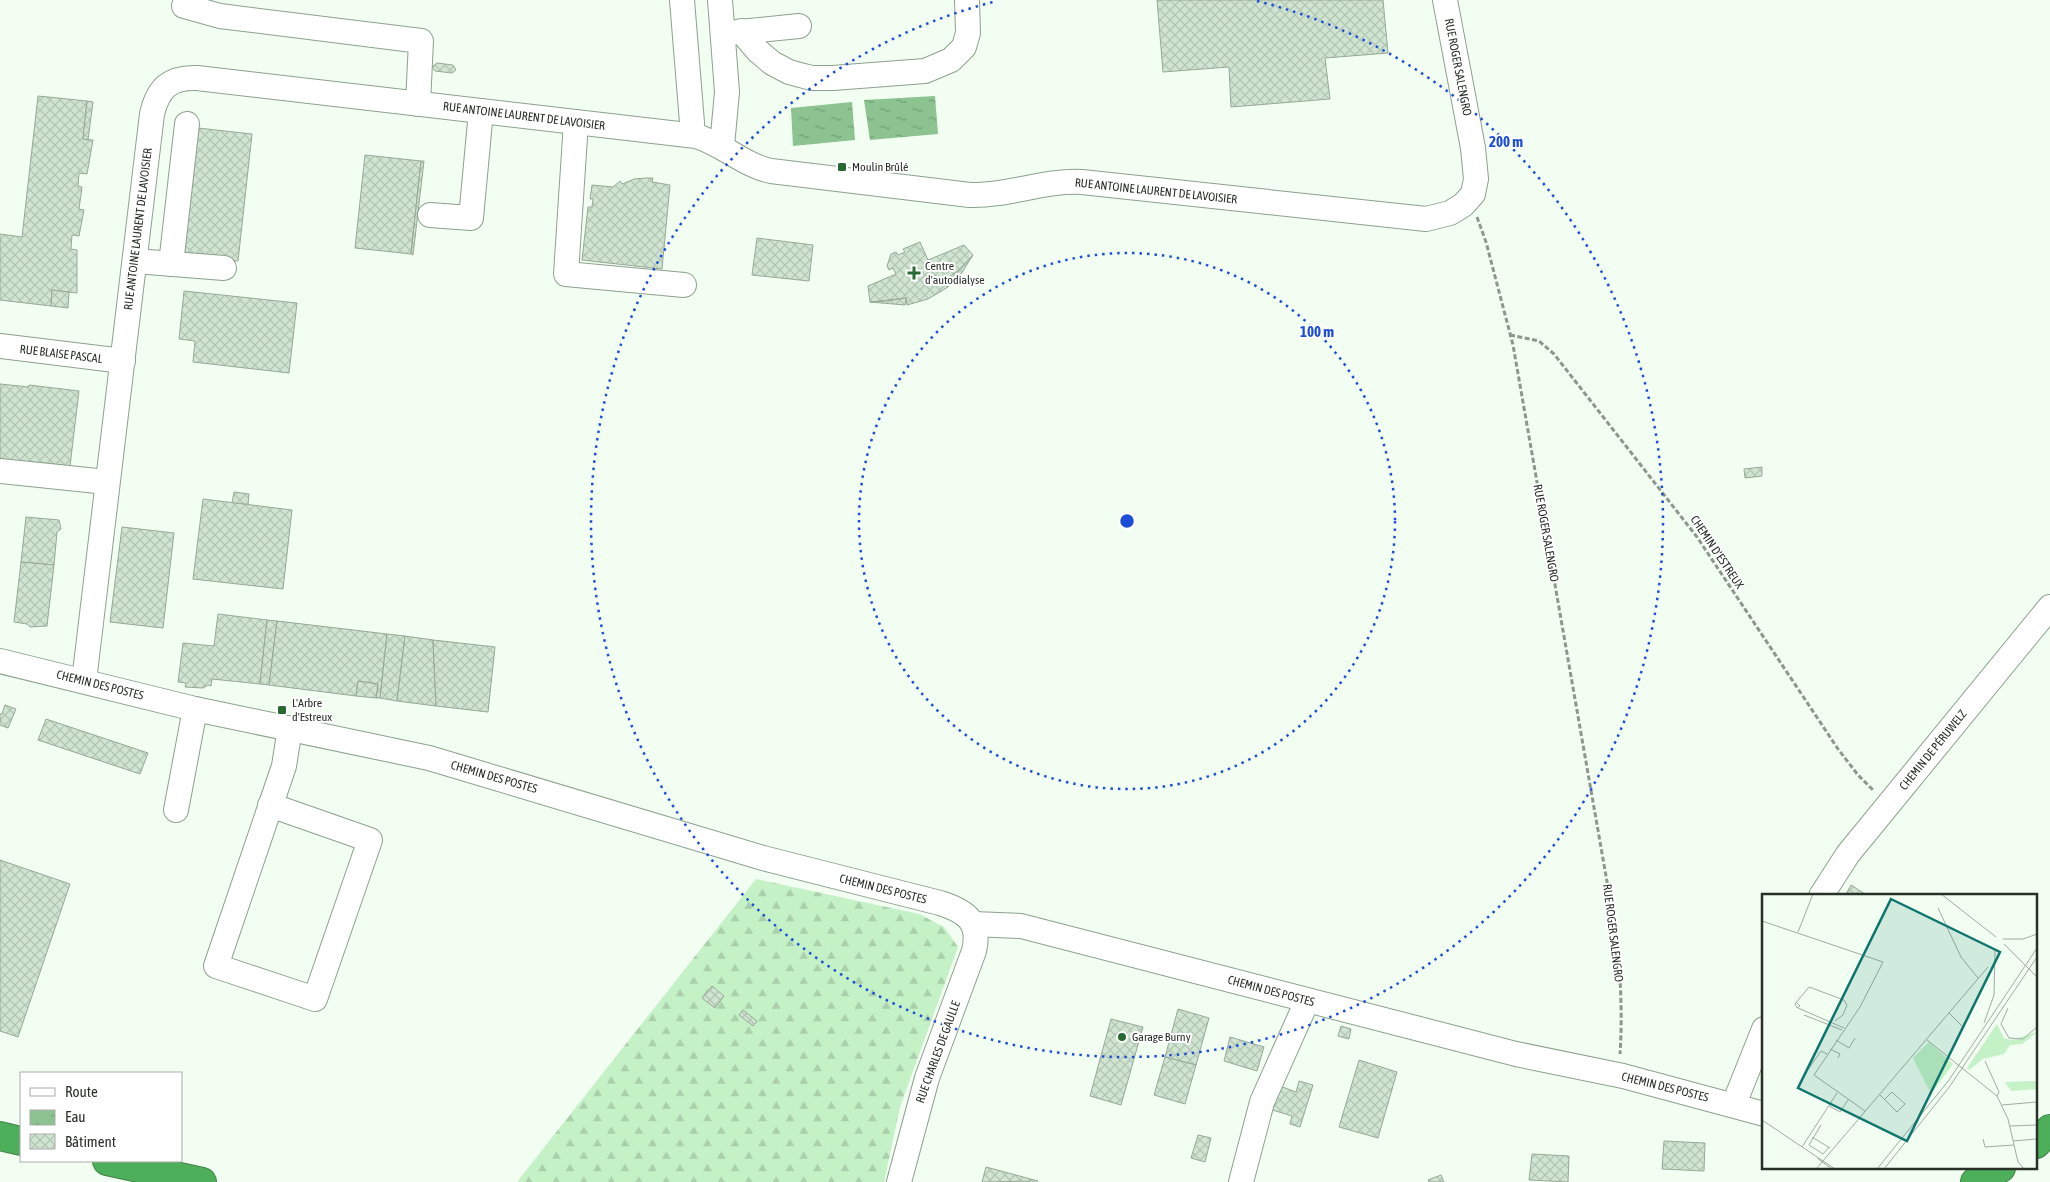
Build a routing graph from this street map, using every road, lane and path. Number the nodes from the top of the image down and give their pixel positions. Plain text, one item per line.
1 (682, 0) edge
2 (720, 0) edge
3 (967, 0) edge
4 (1445, 0) edge
5 (184, 6) dead end
6 (799, 26) dead end
7 (732, 32) junction
8 (418, 104) junction
9 (482, 111) junction
10 (576, 122) junction
11 (187, 124) dead end
12 (693, 135) junction
13 (722, 146) junction
14 (1469, 200) junction
15 (430, 215) dead end
16 (134, 261) junction
17 (171, 264) junction
18 (224, 268) dead end
19 (684, 285) dead end
20 (1510, 334) junction
21 (0, 346) edge
22 (123, 361) junction
23 (0, 470) edge
24 (107, 482) junction
25 (2050, 607) edge
26 (0, 661) edge
27 (84, 680) junction
28 (195, 709) junction
29 (290, 728) junction
30 (270, 805) junction
31 (1888, 805) junction
32 (176, 810) dead end
33 (1822, 894) edge
34 (973, 924) junction
35 (1307, 1001) junction
36 (1762, 1034) edge
37 (1618, 1075) junction
38 (1734, 1104) junction
39 (1762, 1113) edge
40 (2050, 1129) edge
41 (0, 1136) edge
42 (20, 1141) edge
43 (2038, 1142) edge
44 (111, 1162) edge
45 (1997, 1170) edge
46 (202, 1182) edge
47 (899, 1182) edge
48 (1241, 1182) edge
49 (1975, 1182) edge

1 - 12 street
2 - 7 street
3 - 7 street
4 - 14 street, RUE ROGER SALENGRO
5 - 8 street
6 - 7 street
7 - 13 street
8 - 9 street, RUE ANTOINE LAURENT DE LAVOISIER
8 - 16 street, RUE ANTOINE LAURENT DE LAVOISIER
9 - 10 street, RUE ANTOINE LAURENT DE LAVOISIER
9 - 15 street
10 - 12 street, RUE ANTOINE LAURENT DE LAVOISIER
10 - 19 street
11 - 17 street
12 - 13 street, RUE ANTOINE LAURENT DE LAVOISIER
13 - 14 street, RUE ANTOINE LAURENT DE LAVOISIER
14 - 20 path, RUE ROGER SALENGRO
16 - 17 street
16 - 22 street, RUE ANTOINE LAURENT DE LAVOISIER
17 - 18 street
20 - 31 path, CHEMIN D'ESTREUX
20 - 37 path, RUE ROGER SALENGRO
21 - 22 street, RUE BLAISE PASCAL
22 - 24 street, RUE ANTOINE LAURENT DE LAVOISIER
23 - 24 street
24 - 27 street, RUE ANTOINE LAURENT DE LAVOISIER
25 - 31 street, CHEMIN DE PÉRUWELZ
26 - 27 street, CHEMIN DES POSTES
27 - 28 street, CHEMIN DES POSTES
28 - 29 street, CHEMIN DES POSTES
28 - 32 street
29 - 30 street
29 - 34 street, CHEMIN DES POSTES
30 - 30 street
31 - 33 street, CHEMIN DE PÉRUWELZ
34 - 35 street, CHEMIN DES POSTES
34 - 47 street, RUE CHARLES DE GAULLE
35 - 37 street, CHEMIN DES POSTES
35 - 48 street
36 - 38 street
37 - 38 street, CHEMIN DES POSTES
38 - 39 street, CHEMIN DES POSTES
40 - 43 highway
41 - 42 highway
44 - 46 highway
45 - 49 highway

